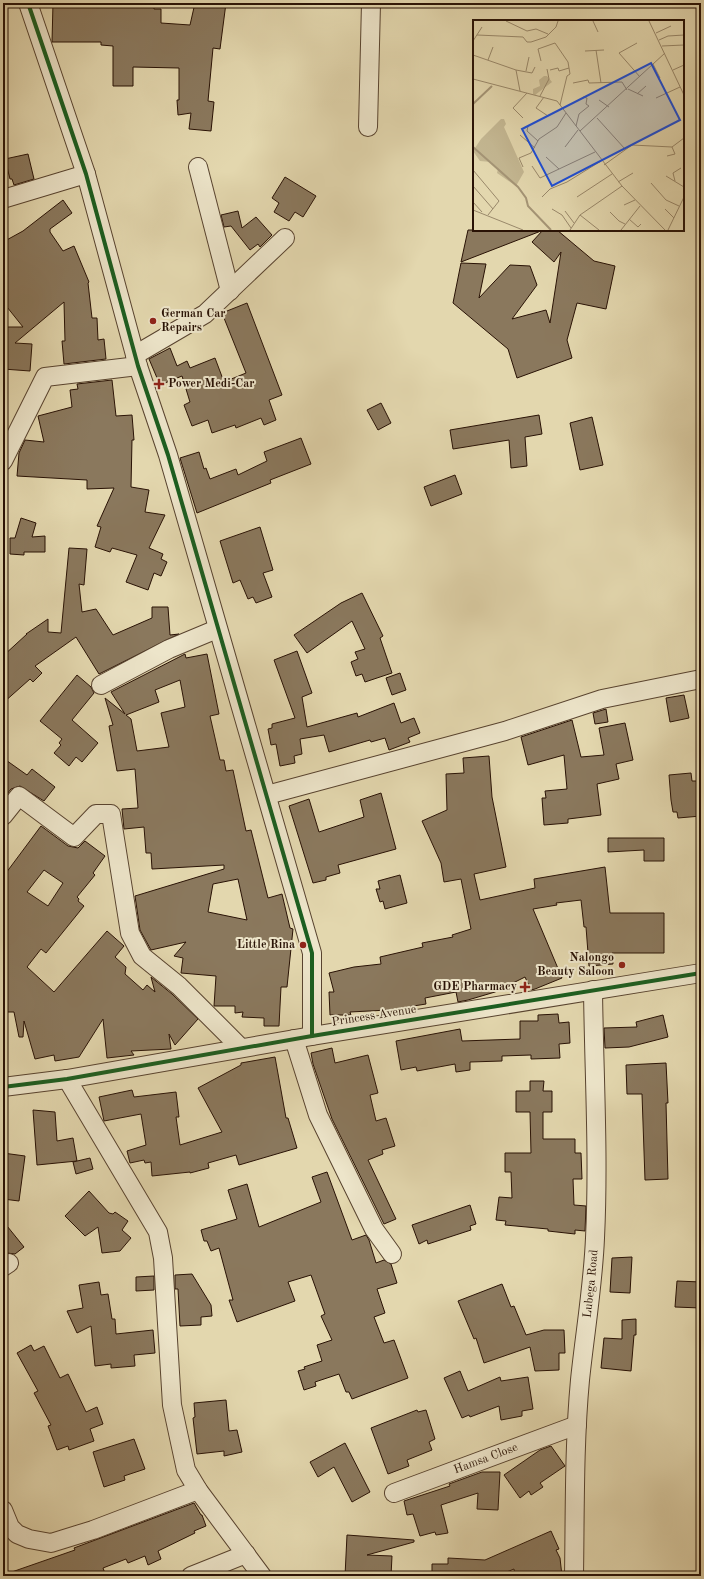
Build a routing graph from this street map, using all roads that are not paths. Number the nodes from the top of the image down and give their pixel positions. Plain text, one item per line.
1 (28, 3) edge
2 (371, 3) edge
3 (368, 127) dead end
4 (198, 167) dead end
5 (86, 174) junction
6 (3, 199) edge
7 (285, 238) dead end
8 (230, 291) junction
9 (136, 360) junction
10 (3, 461) edge
11 (217, 629) junction
12 (701, 679) edge
13 (101, 685) dead end
14 (267, 795) junction
15 (3, 816) edge
16 (701, 973) edge
17 (593, 990) junction
18 (312, 1036) junction
19 (294, 1039) junction
20 (241, 1048) junction
21 (67, 1079) junction
22 (3, 1087) edge
23 (392, 1254) dead end
24 (577, 1425) junction
25 (198, 1490) junction
26 (394, 1493) dead end
27 (3, 1510) edge
28 (246, 1554) junction
29 (191, 1576) edge
30 (262, 1576) edge
31 (574, 1576) edge

1 - 5 street
2 - 3 street
4 - 8 street
5 - 6 street
5 - 9 street
7 - 8 street
8 - 9 street
9 - 10 street
9 - 11 street
11 - 13 street
11 - 14 street
12 - 14 street
14 - 18 street
15 - 20 street
16 - 17 street, Princess Avenue
17 - 18 street, Princess Avenue
17 - 24 street, Lubega Road
18 - 19 street, Princess Avenue
19 - 20 street, Princess Avenue
19 - 23 street
20 - 21 street, Princess Avenue
21 - 22 street, Princess Avenue
21 - 25 street
24 - 26 street, Hamsa Close
24 - 31 street, Lubega Road
25 - 27 street
25 - 28 street
28 - 29 street
28 - 30 street

